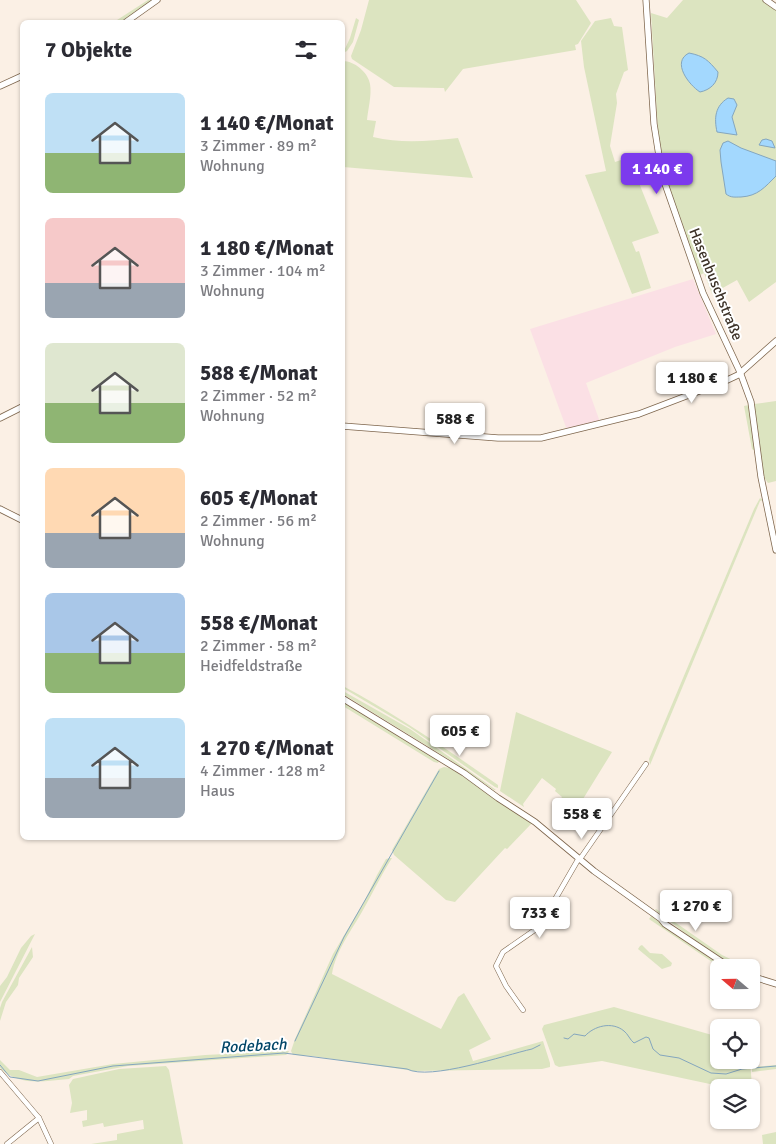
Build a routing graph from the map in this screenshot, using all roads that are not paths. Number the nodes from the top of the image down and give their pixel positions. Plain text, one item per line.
1 (157, 0) edge
2 (646, 0) edge
3 (766, 0) edge
4 (776, 7) edge
5 (129, 20) edge
6 (20, 77) edge
7 (0, 86) edge
8 (776, 341) edge
9 (740, 372) junction
10 (20, 408) edge
11 (0, 418) edge
12 (345, 426) edge
13 (1, 510) edge
14 (20, 519) edge
15 (776, 550) edge
16 (345, 700) edge
17 (646, 764) dead end
18 (579, 859) junction
19 (718, 959) edge
20 (760, 979) edge
21 (776, 984) edge
22 (523, 1010) dead end
23 (0, 1072) edge
24 (39, 1118) junction
25 (7, 1144) edge
26 (51, 1144) edge

1 - 5 street
2 - 9 street, Hasenbuschstraße
3 - 4 street
6 - 7 street
8 - 9 street
9 - 12 street
9 - 15 street, Hasenbuschstraße
10 - 11 street
13 - 14 street
16 - 18 street
17 - 18 street
18 - 19 street
18 - 22 street
20 - 21 street
23 - 24 street
24 - 25 street
24 - 26 street

